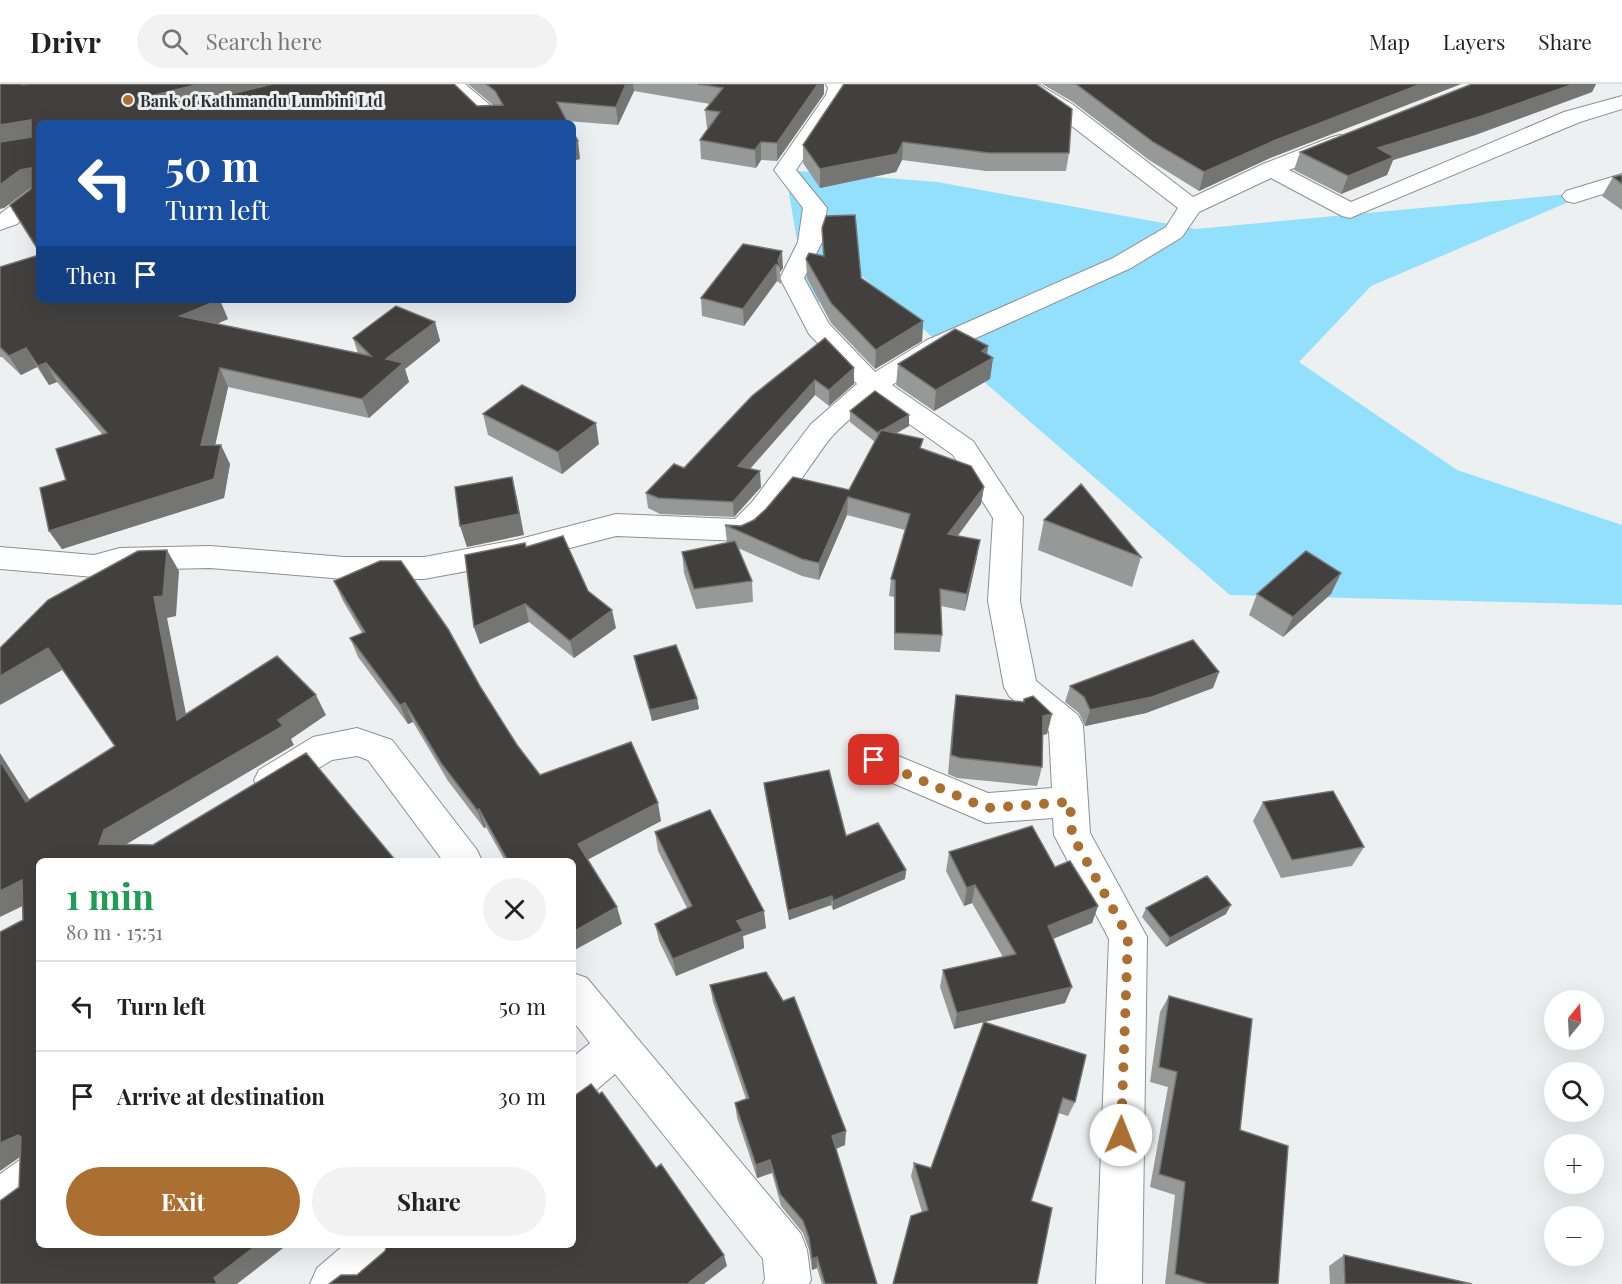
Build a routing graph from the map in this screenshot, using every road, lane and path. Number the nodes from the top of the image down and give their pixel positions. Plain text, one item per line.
1 (453, 84) edge
2 (836, 84) edge
3 (1024, 84) edge
4 (1622, 102) edge
5 (491, 120) edge
6 (1357, 135) edge
7 (1271, 170) junction
8 (1622, 181) edge
9 (1574, 196) dead end
10 (36, 197) edge
11 (1191, 207) junction
12 (0, 223) edge
13 (873, 386) junction
14 (0, 558) edge
15 (93, 566) junction
16 (70, 590) edge
17 (874, 760) dead end
18 (244, 795) edge
19 (1070, 802) junction
20 (462, 858) edge
21 (576, 995) edge
22 (618, 1045) junction
23 (576, 1080) edge
24 (36, 1174) edge
25 (0, 1200) edge
26 (375, 1248) edge
27 (333, 1284) edge
28 (786, 1284) edge
29 (1119, 1284) edge

1 - 5 street
2 - 13 street
3 - 11 street
4 - 7 street
6 - 7 street
7 - 11 street
8 - 9 street
10 - 12 street
11 - 13 street
13 - 15 street
13 - 19 street
14 - 15 street
15 - 16 street
17 - 19 street
18 - 20 street
19 - 29 street
21 - 22 street
22 - 23 street
22 - 28 street
24 - 25 street
26 - 27 street

